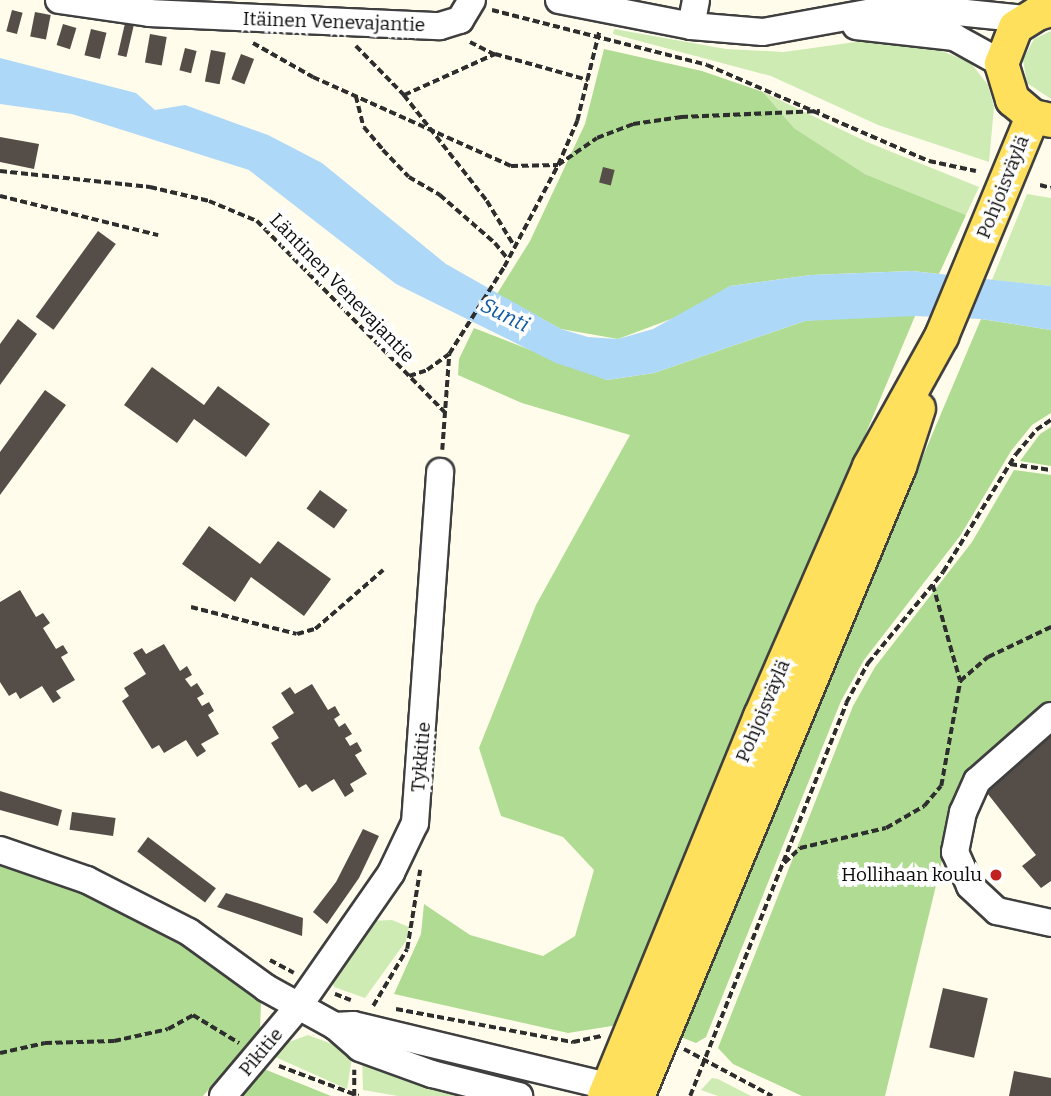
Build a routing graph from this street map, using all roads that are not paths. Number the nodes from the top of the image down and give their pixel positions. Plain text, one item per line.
1 (59, 0) edge
2 (559, 0) edge
3 (471, 2) edge
4 (694, 13) edge
5 (1038, 14) edge
6 (823, 23) junction
7 (1001, 63) junction
8 (1042, 118) edge
9 (941, 335) junction
10 (440, 472) road end
11 (1051, 716) edge
12 (0, 850) edge
13 (1051, 923) edge
14 (298, 1007) junction
15 (335, 1026) junction
16 (617, 1093) edge
17 (223, 1096) edge
18 (519, 1096) edge

1 - 3 street, Itäinen Venevajantie
2 - 4 street
4 - 6 street
5 - 6 street
5 - 7 main road
6 - 7 street
7 - 8 main road
8 - 9 main road, Pohjoisväylä
9 - 16 main road, Pohjoisväylä
9 - 16 main road, Pohjoisväylä
10 - 14 street, Tykkitie
11 - 13 street
12 - 14 street
14 - 15 street
14 - 17 street, Pikitie
15 - 16 street
15 - 18 street

